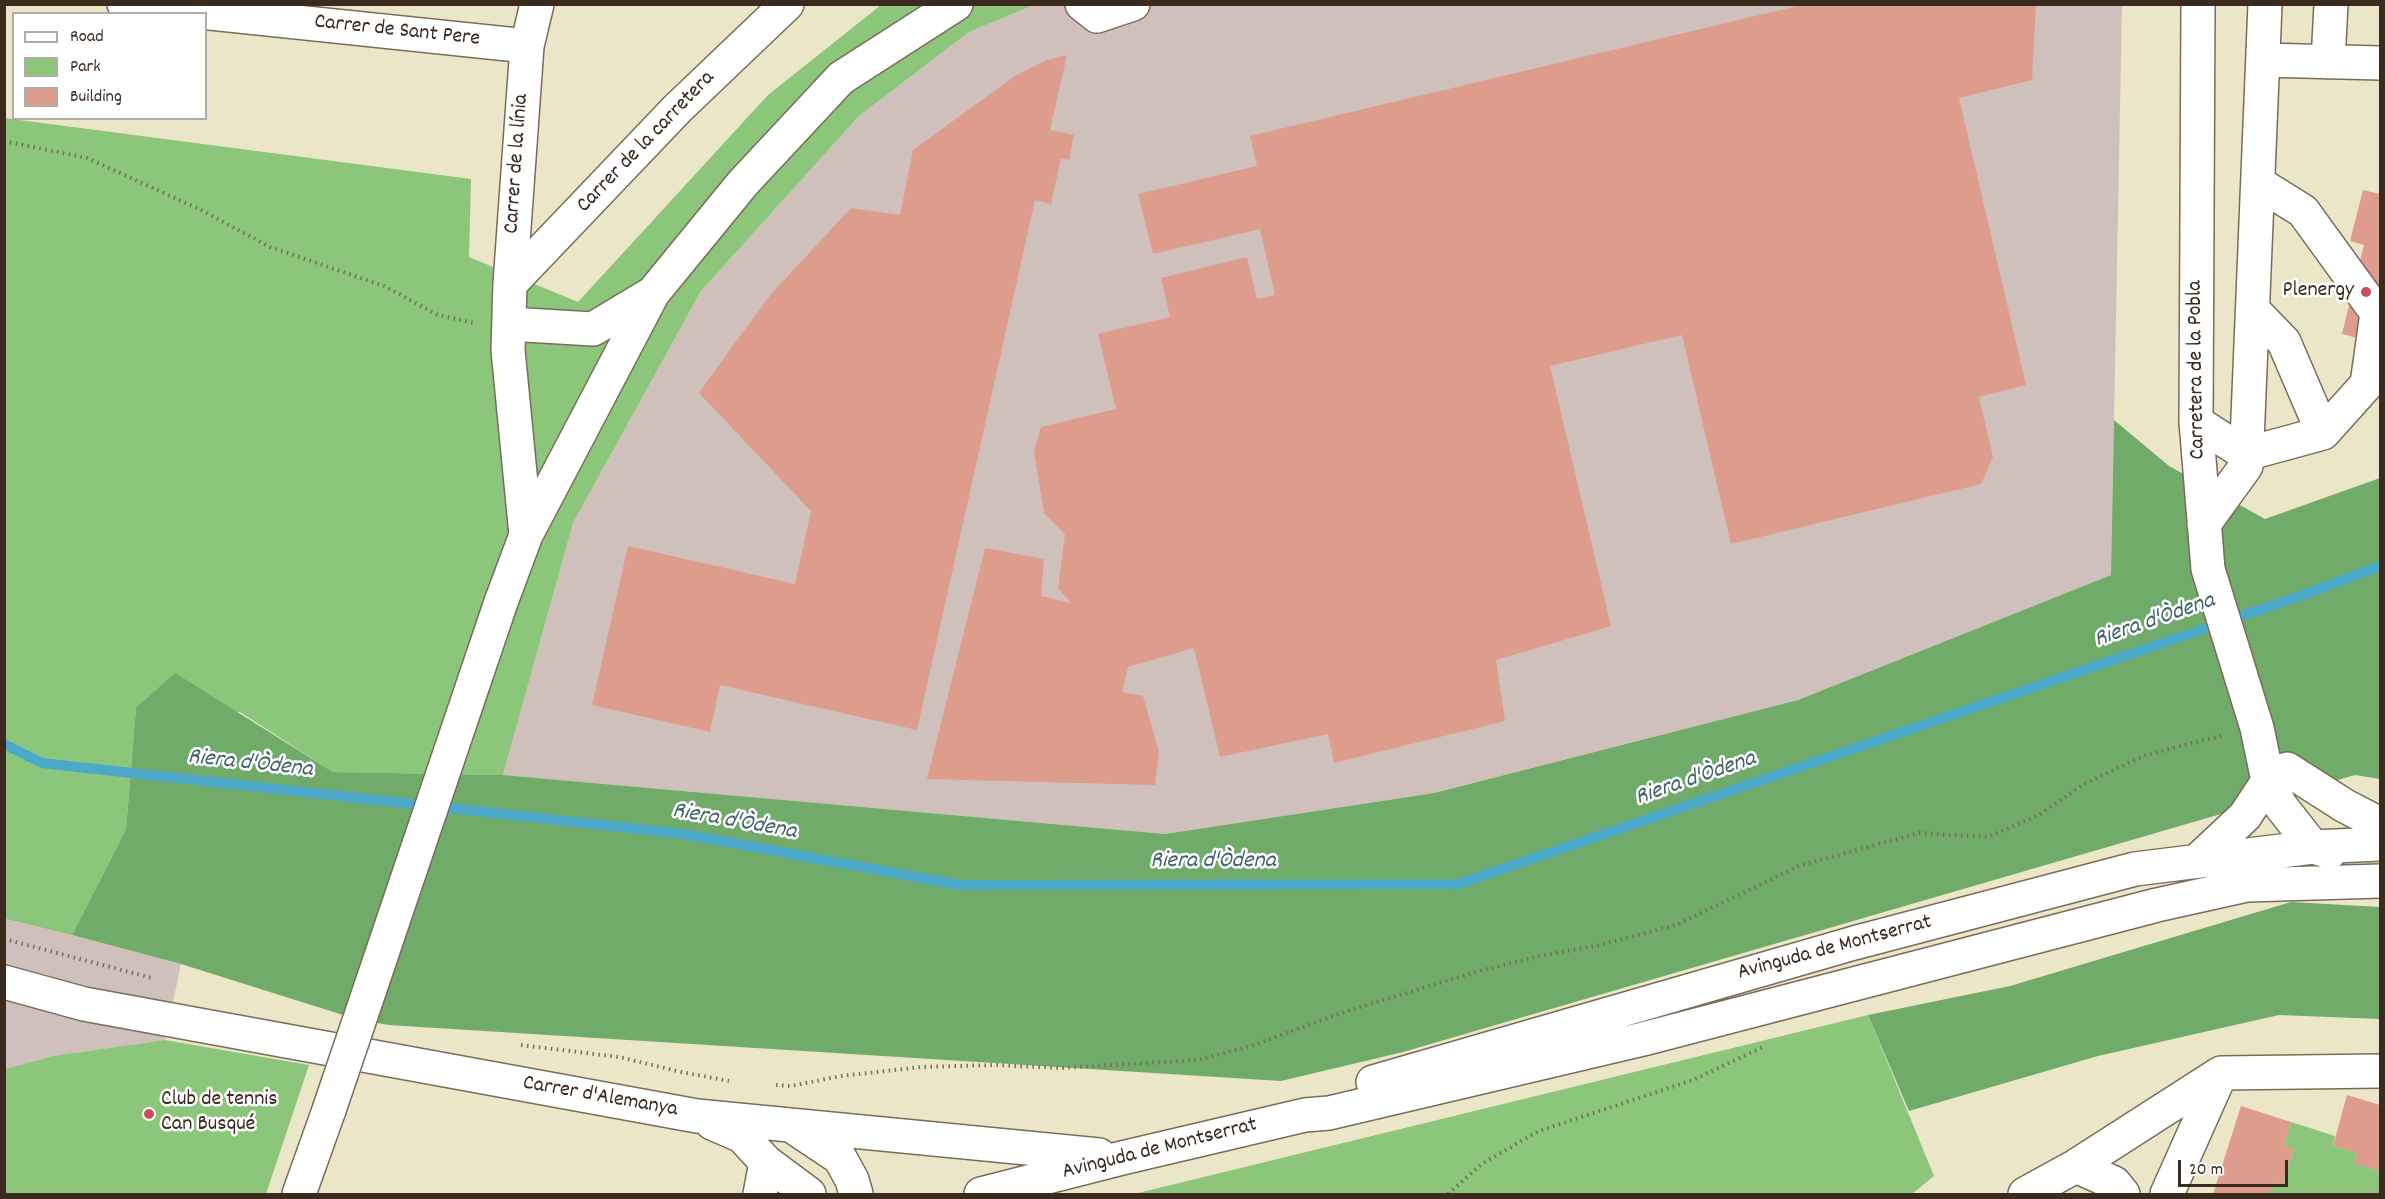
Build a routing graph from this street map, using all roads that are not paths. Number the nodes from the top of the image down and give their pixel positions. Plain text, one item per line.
1 (124, 4) edge
2 (537, 4) edge
3 (787, 4) edge
4 (956, 4) edge
5 (1082, 4) edge
6 (1133, 4) edge
7 (2198, 4) edge
8 (2265, 4) edge
9 (2331, 4) edge
10 (201, 12) edge
11 (207, 13) edge
12 (527, 46) junction
13 (2264, 60) junction
14 (2328, 62) junction
15 (2380, 63) edge
16 (2259, 183) junction
17 (510, 284) junction
18 (654, 293) junction
19 (2253, 310) junction
20 (509, 324) junction
21 (2196, 422) junction
22 (2323, 433) junction
23 (2246, 454) junction
24 (2204, 524) junction
25 (526, 535) junction
26 (2278, 775) junction
27 (2380, 824) edge
28 (2380, 844) edge
29 (2313, 847) junction
30 (2197, 861) junction
31 (2380, 864) edge
32 (2380, 880) edge
33 (2247, 885) junction
34 (4, 982) edge
35 (84, 1004) junction
36 (4, 1007) edge
37 (2380, 1071) edge
38 (2222, 1073) junction
39 (1305, 1115) junction
40 (697, 1116) junction
41 (791, 1125) junction
42 (1122, 1158) junction
43 (766, 1162) junction
44 (309, 1163) junction
45 (2076, 1166) junction
46 (299, 1194) edge
47 (324, 1194) edge
48 (760, 1194) edge
49 (809, 1194) edge
50 (856, 1194) edge
51 (981, 1194) edge
52 (2025, 1194) edge
53 (2123, 1194) edge
54 (2167, 1194) edge

1 - 10 street, Carrer de Sant Pere
2 - 12 street, Carrer de la línia
3 - 17 street, Carrer de la carretera
4 - 18 street
5 - 6 street
7 - 21 street, Carretera de la Pobla
8 - 13 street
9 - 14 street
11 - 12 street, Carrer de Sant Pere
12 - 17 street, Carrer de la línia
13 - 14 street
13 - 16 street
14 - 15 street
16 - 19 street
16 - 22 street
17 - 20 street, Carrer de la línia
18 - 20 street
18 - 25 street
19 - 22 street
19 - 23 street
20 - 25 street, Carrer de la línia
21 - 23 street
21 - 24 street, Carretera de la Pobla
22 - 23 street
23 - 24 street
24 - 26 street, Carretera de la Pobla
25 - 44 street, bridge
26 - 27 street
26 - 29 street, Carretera de la Pobla
26 - 30 street
28 - 29 street, Avinguda de Montserrat
29 - 30 street, Avinguda de Montserrat
29 - 31 street
29 - 33 street
30 - 39 street, Avinguda de Montserrat
32 - 33 street, Avinguda de Montserrat
33 - 39 street, Avinguda de Montserrat
34 - 35 street, Carrer d'Alemanya
35 - 36 street, Carrer d'Alemanya
35 - 40 street, Carrer d'Alemanya
37 - 38 street
38 - 45 street
38 - 54 street
39 - 42 street, Avinguda de Montserrat
40 - 41 street, Carrer d'Alemanya
40 - 43 street
41 - 42 street, Carrer d'Alemanya
41 - 50 street
42 - 51 street, Avinguda de Montserrat
43 - 48 street
43 - 49 street
44 - 46 street
44 - 47 street
45 - 52 street
45 - 53 street

